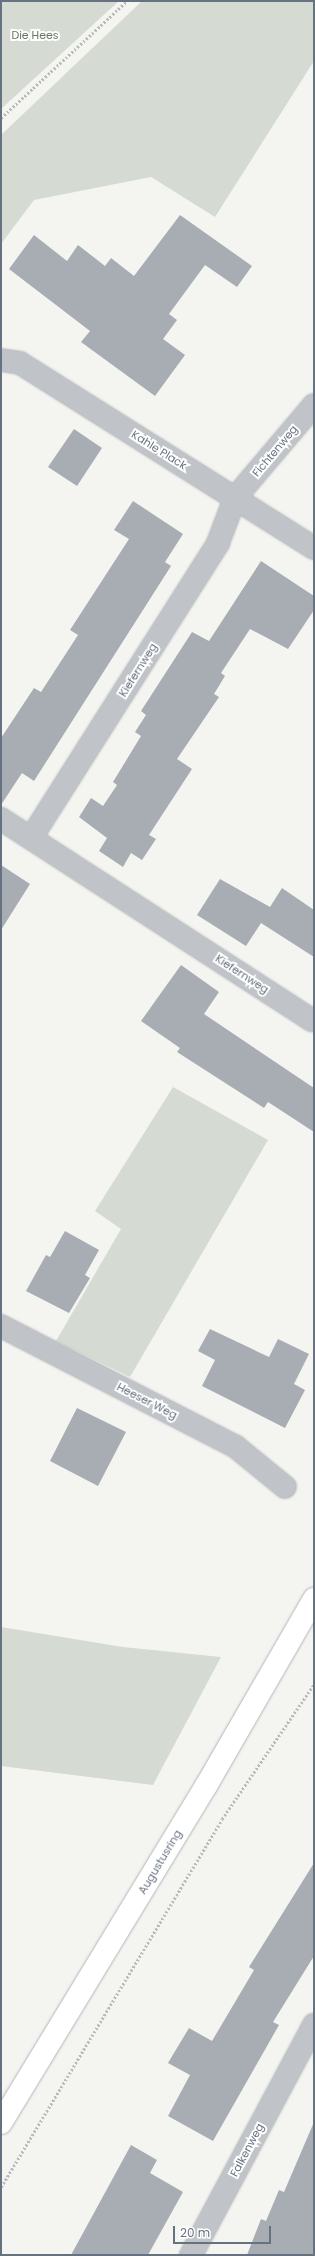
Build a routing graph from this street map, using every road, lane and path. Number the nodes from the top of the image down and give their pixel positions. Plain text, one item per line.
1 (127, 1) edge
2 (1, 118) edge
3 (1, 360) edge
4 (314, 405) edge
5 (235, 498) junction
6 (314, 548) edge
7 (1, 819) edge
8 (32, 838) junction
9 (312, 1020) dead end
10 (1, 1326) edge
11 (285, 1487) dead end
12 (314, 1599) edge
13 (314, 1684) edge
14 (314, 2025) edge
15 (308, 2047) edge
16 (1, 2122) edge
17 (1, 2187) edge
18 (191, 2255) edge

1 - 2 path
3 - 5 street, Kahle Plack
4 - 5 street, Fichtenweg
5 - 6 street, Kahle Plack
5 - 8 street, Kiefernweg
7 - 8 street, Kiefernweg
8 - 9 street, Kiefernweg
10 - 11 street, Heeser Weg
12 - 16 main road, Augustusring
13 - 17 path
14 - 15 street, Falkenweg
15 - 18 street, Falkenweg

